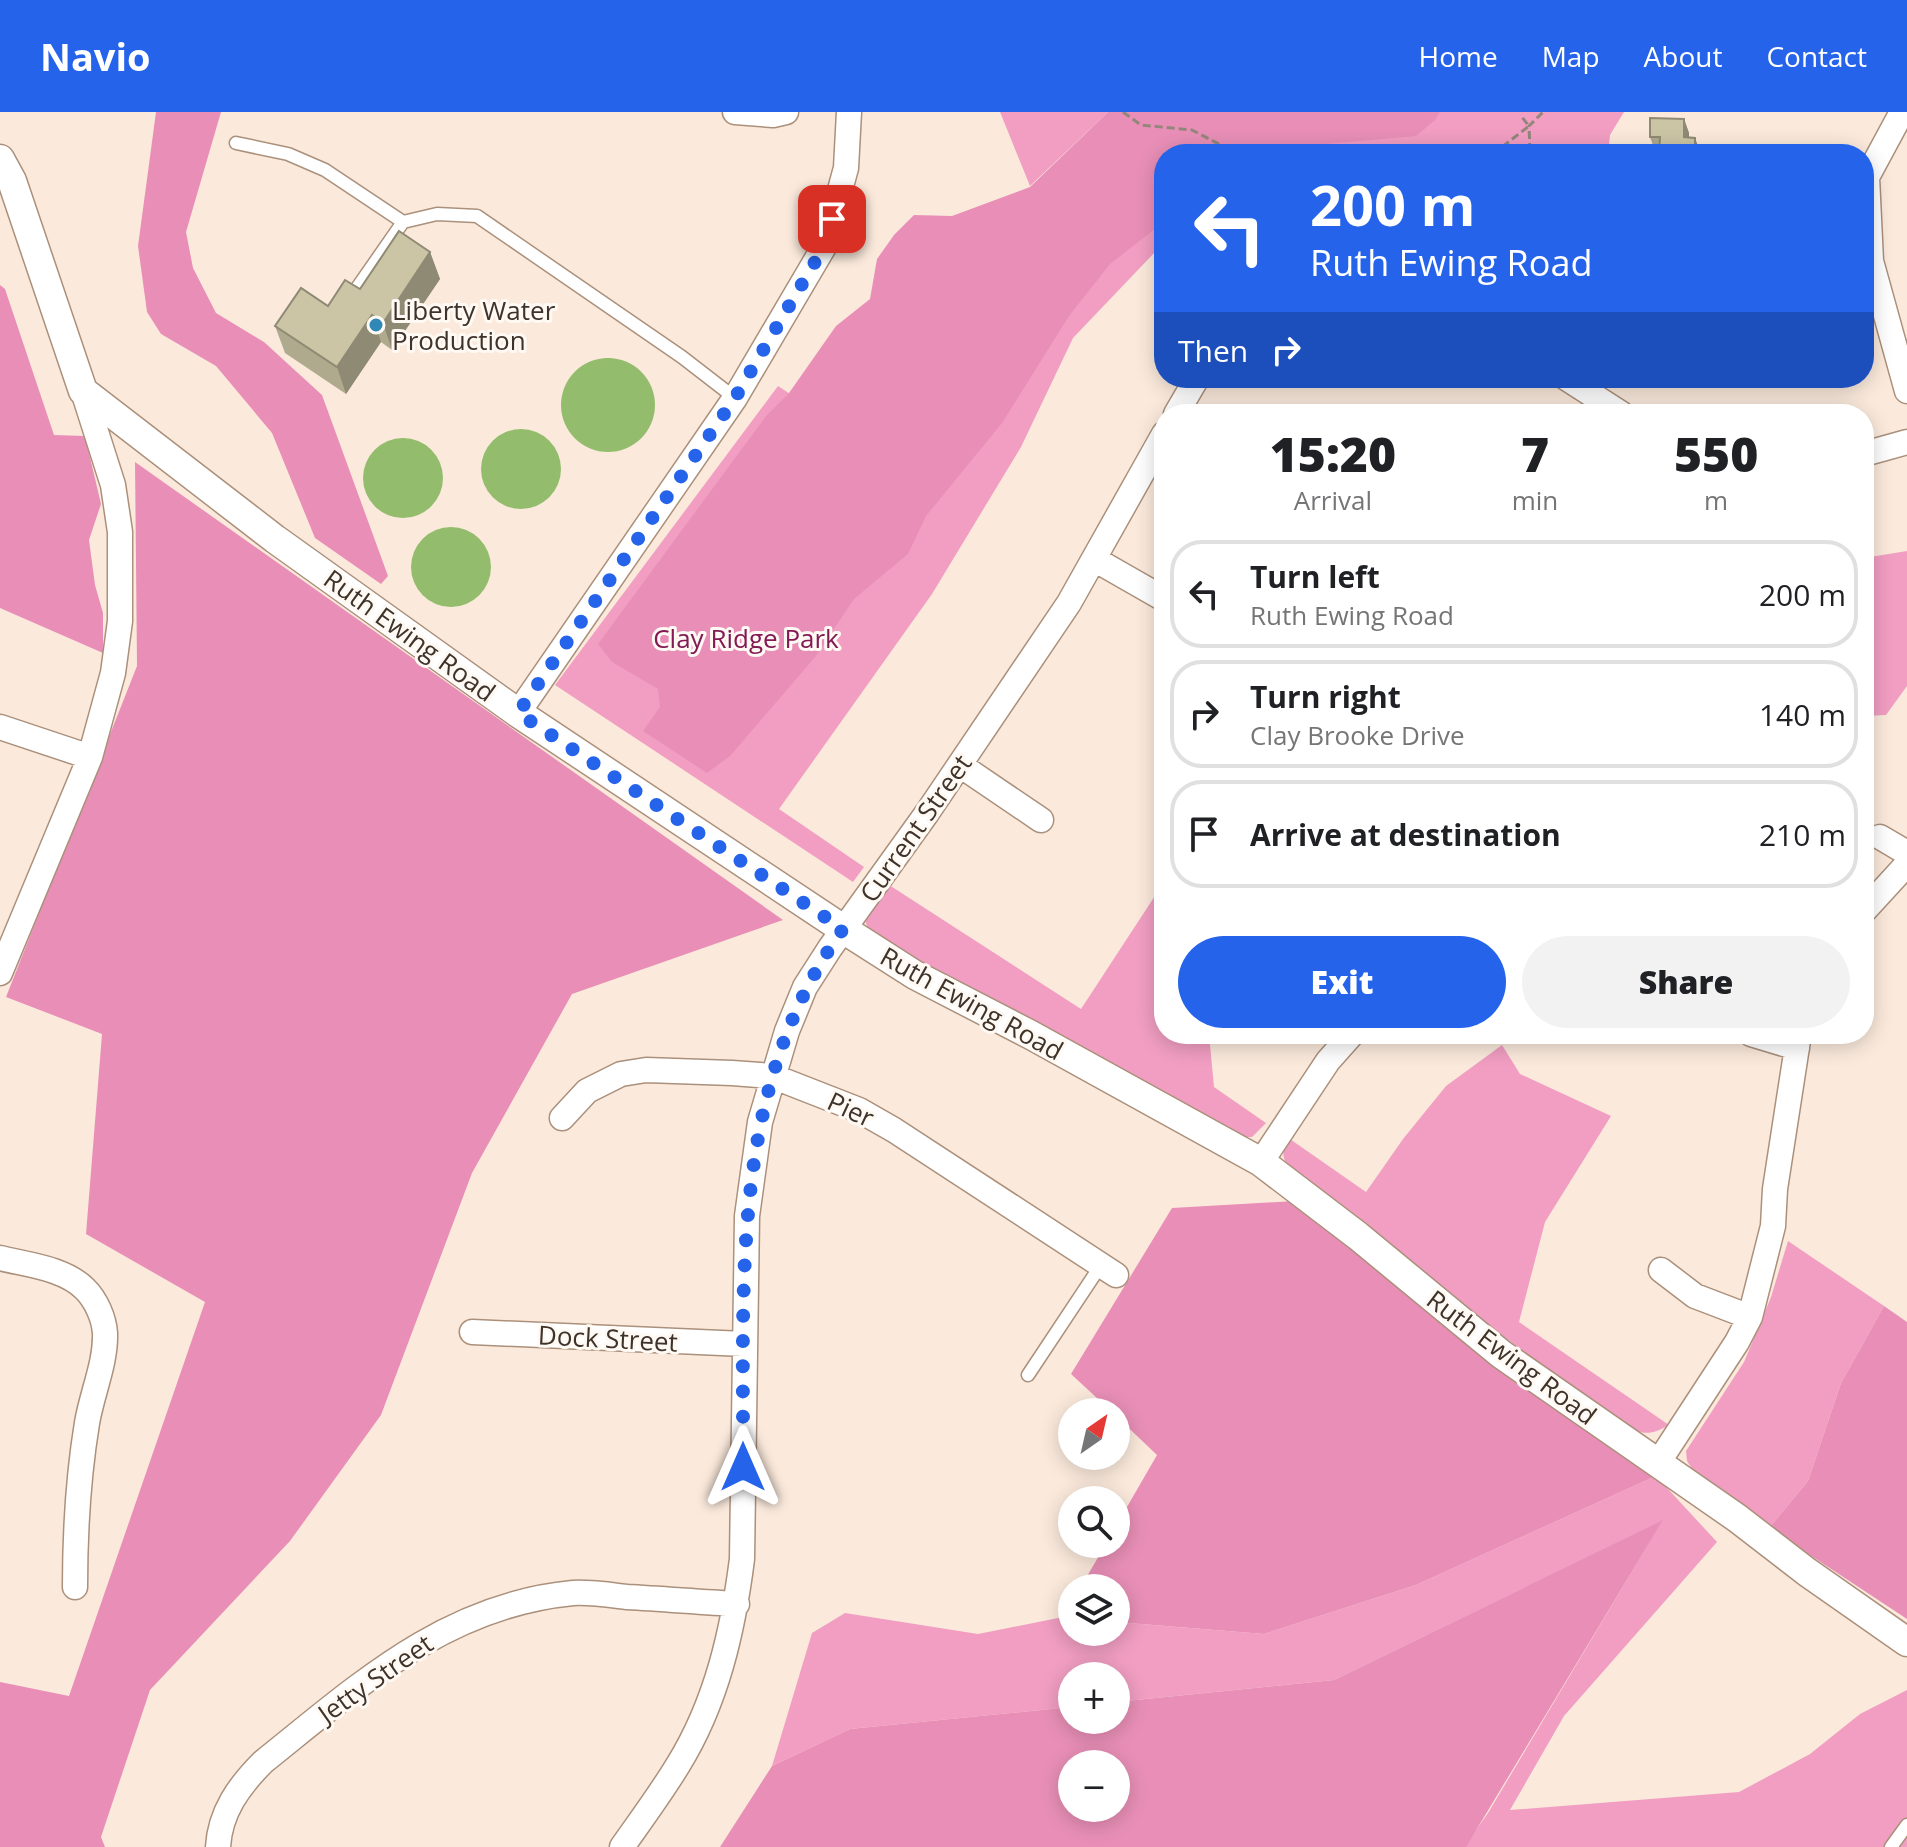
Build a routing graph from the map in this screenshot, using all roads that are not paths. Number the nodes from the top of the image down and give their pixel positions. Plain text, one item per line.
1 (735, 112) edge
2 (786, 112) edge
3 (849, 112) edge
4 (1902, 112) edge
5 (236, 143) dead end
6 (0, 159) edge
7 (1874, 160) edge
8 (403, 222) junction
9 (1874, 272) edge
10 (357, 288) edge
11 (1582, 388) edge
12 (83, 391) junction
13 (1907, 391) edge
14 (735, 398) junction
15 (1606, 404) edge
16 (1907, 442) edge
17 (1874, 451) edge
18 (1154, 452) edge
19 (1094, 559) junction
20 (1154, 593) edge
21 (518, 713) junction
22 (0, 727) edge
23 (90, 757) junction
24 (960, 765) junction
25 (1041, 820) dead end
26 (1880, 837) dead end
27 (1907, 853) edge
28 (1907, 864) edge
29 (1874, 900) edge
30 (843, 929) junction
31 (0, 973) edge
32 (1343, 1044) edge
33 (1798, 1044) edge
34 (772, 1076) junction
35 (562, 1118) dead end
36 (1261, 1162) junction
37 (0, 1258) edge
38 (1109, 1270) joint
39 (1661, 1270) dead end
40 (1750, 1317) junction
41 (472, 1332) dead end
42 (744, 1344) junction
43 (1028, 1375) dead end
44 (1658, 1463) junction
45 (75, 1587) dead end
46 (737, 1604) junction
47 (1907, 1642) edge
48 (1907, 1825) edge
49 (218, 1847) edge
50 (622, 1847) edge
51 (1891, 1847) edge

1 - 2 street
3 - 14 street
4 - 7 street
5 - 8 lane
6 - 12 street
8 - 10 lane
8 - 14 lane
9 - 13 street
11 - 15 street
12 - 21 street, Ruth Ewing Road
12 - 23 street
14 - 21 street
16 - 17 street
18 - 19 street, Current Street
19 - 20 street
19 - 24 street, Current Street
21 - 30 street, Ruth Ewing Road
22 - 23 street
23 - 31 street
24 - 25 street
24 - 30 street, Current Street
26 - 27 street
28 - 29 street
30 - 34 street, Current Street
30 - 36 street, Ruth Ewing Road
32 - 36 street
33 - 40 street
34 - 35 street, Pier
34 - 38 street, Pier
34 - 42 street, Current Street
36 - 44 street, Ruth Ewing Road
37 - 45 street
38 - 43 lane
39 - 40 street
40 - 44 street
41 - 42 street, Dock Street
42 - 46 street, Current Street
44 - 47 street, Ruth Ewing Road
46 - 49 street, Jetty Street
46 - 50 street, Current Street
48 - 51 lane

